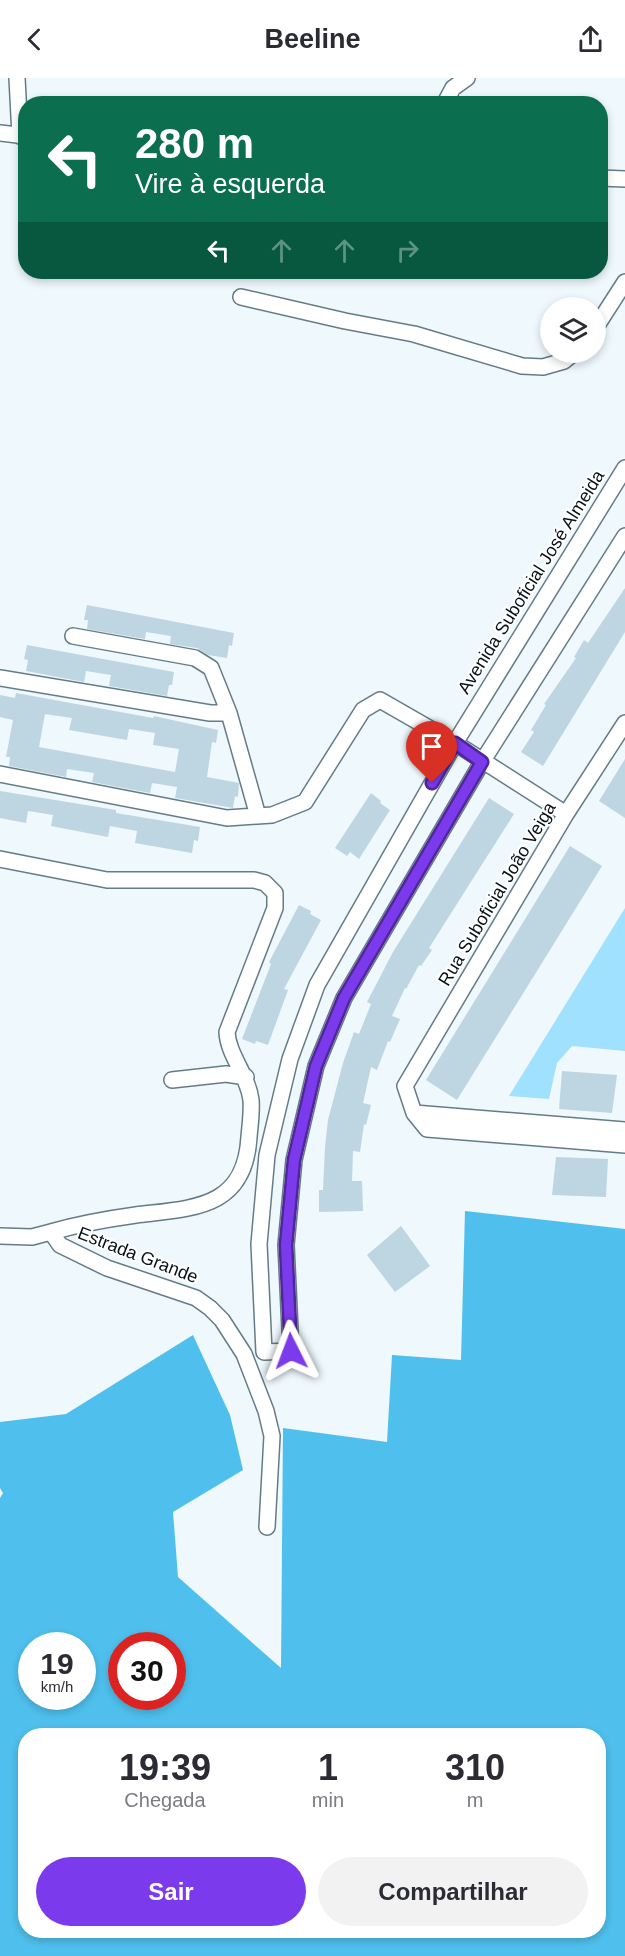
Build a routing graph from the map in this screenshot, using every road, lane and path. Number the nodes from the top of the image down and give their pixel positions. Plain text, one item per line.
1 (16, 78) edge
2 (467, 78) edge
3 (18, 96) edge
4 (449, 96) edge
5 (0, 133) edge
6 (18, 135) edge
7 (608, 178) edge
8 (625, 179) edge
9 (625, 282) edge
10 (241, 297) dead end
11 (606, 311) edge
12 (557, 363) edge
13 (625, 468) edge
14 (625, 536) edge
15 (73, 636) dead end
16 (0, 678) edge
17 (229, 713) junction
18 (625, 723) edge
19 (455, 743) junction
20 (482, 762) junction
21 (0, 774) edge
22 (566, 814) junction
23 (258, 816) junction
24 (0, 859) edge
25 (246, 1077) junction
26 (172, 1080) dead end
27 (414, 1113) junction
28 (625, 1130) edge
29 (625, 1145) edge
30 (51, 1232) junction
31 (0, 1236) edge
32 (267, 1527) dead end

1 - 3 street
2 - 4 street
5 - 6 street
7 - 8 street
9 - 11 street
10 - 12 street
13 - 19 street, Avenida Suboficial José Almeida
14 - 20 street
15 - 17 street
16 - 17 street
17 - 23 street
18 - 22 street, Rua Suboficial João Veiga
19 - 20 street
19 - 20 street, Avenida Suboficial José Almeida
19 - 23 street
20 - 22 street
21 - 23 street
22 - 27 street, Rua Suboficial João Veiga
24 - 25 street
25 - 26 street
25 - 30 street
27 - 28 street
27 - 29 street
30 - 31 street, Estrada Grande
30 - 32 street, Estrada Grande

